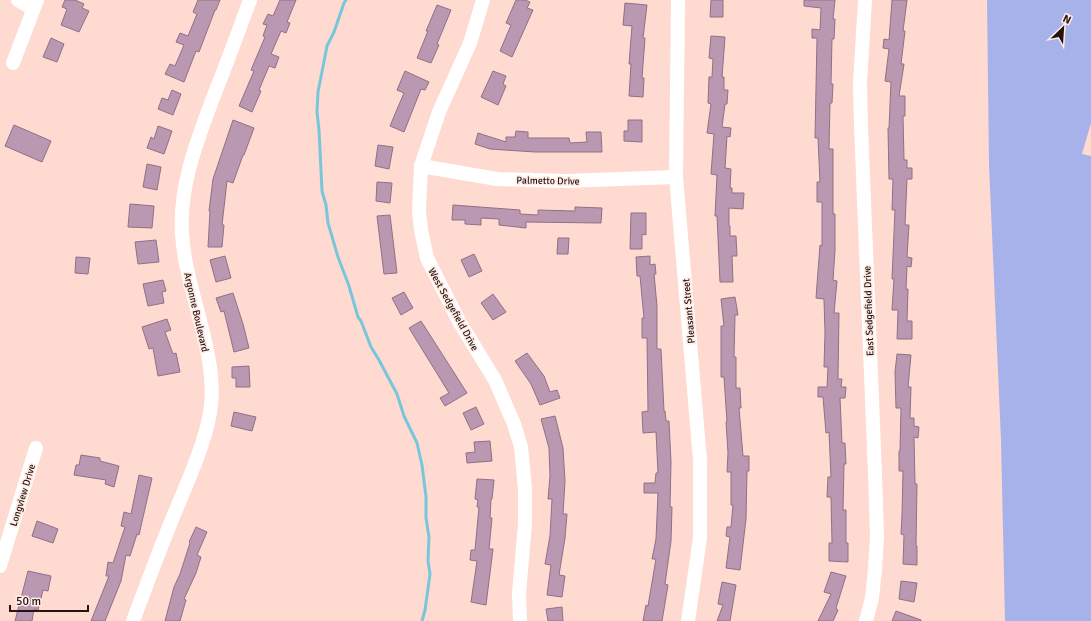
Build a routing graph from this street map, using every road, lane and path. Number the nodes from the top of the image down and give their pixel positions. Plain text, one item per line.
1 (18, 0) edge
2 (250, 0) edge
3 (483, 0) edge
4 (678, 0) edge
5 (866, 0) edge
6 (35, 5) edge
7 (13, 63) dead end
8 (421, 166) junction
9 (676, 178) junction
10 (36, 448) dead end
11 (0, 566) edge
12 (133, 621) edge
13 (520, 621) edge
14 (688, 621) edge
15 (866, 621) edge

1 - 6 street
2 - 12 street, Argonne Boulevard
3 - 8 street, West Sedgefield Drive
4 - 9 street, Pleasant Street
5 - 15 street, East Sedgefield Drive
6 - 7 street
8 - 9 street, Palmetto Drive
8 - 13 street, West Sedgefield Drive
9 - 14 street, Pleasant Street
10 - 11 street, Longview Drive

